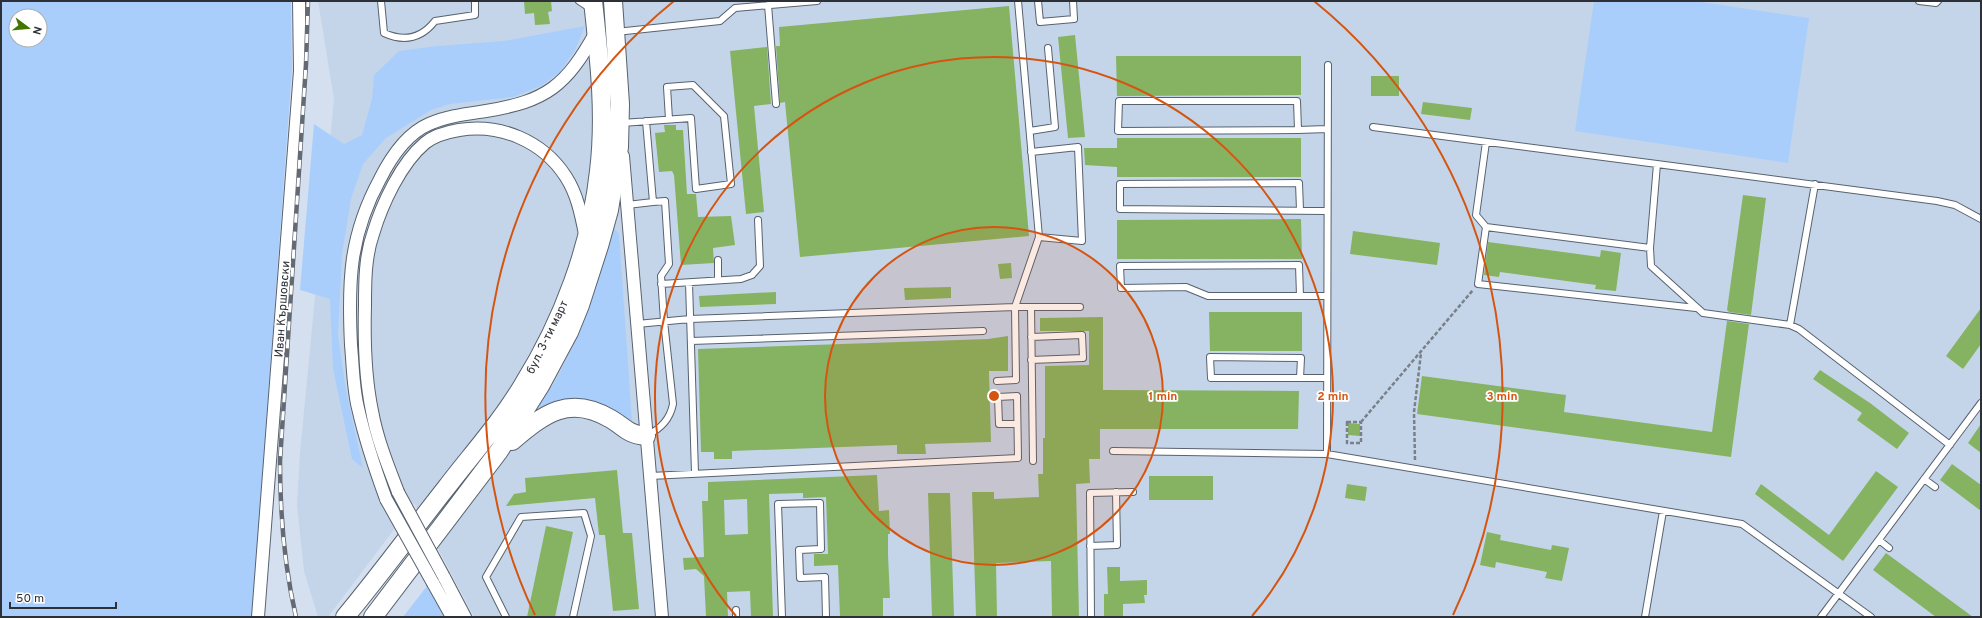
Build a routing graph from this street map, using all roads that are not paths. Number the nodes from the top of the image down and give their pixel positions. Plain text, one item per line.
1 (299, 1) edge
2 (381, 1) edge
3 (475, 1) edge
4 (579, 1) edge
5 (612, 1) edge
6 (817, 1) edge
7 (1018, 1) edge
8 (1038, 1) edge
9 (1073, 1) edge
10 (1919, 1) edge
11 (1938, 1) edge
12 (597, 4) edge
13 (768, 5) junction
14 (597, 31) junction
15 (615, 32) junction
16 (1048, 48) dead end
17 (1328, 65) dead end
18 (776, 104) dead end
19 (669, 120) junction
20 (646, 121) junction
21 (621, 123) junction
22 (1372, 127) dead end
23 (1327, 129) junction
24 (1298, 130) junction
25 (1030, 131) junction
26 (1486, 142) junction
27 (1031, 152) junction
28 (1657, 164) junction
29 (1815, 184) junction
30 (653, 202) junction
31 (626, 205) junction
32 (1300, 210) junction
33 (1327, 211) junction
34 (1981, 219) edge
35 (758, 220) dead end
36 (1486, 227) junction
37 (586, 236) junction
38 (1039, 237) junction
39 (1650, 248) junction
40 (718, 260) dead end
41 (718, 280) junction
42 (689, 283) junction
43 (661, 284) junction
44 (1300, 296) junction
45 (1327, 296) junction
46 (1015, 307) junction
47 (1031, 307) junction
48 (1080, 307) dead end
49 (1696, 308) junction
50 (690, 318) junction
51 (664, 321) junction
52 (637, 324) junction
53 (1790, 325) junction
54 (982, 331) dead end
55 (1031, 337) junction
56 (691, 341) junction
57 (1031, 360) junction
58 (1300, 378) junction
59 (1327, 378) junction
60 (998, 381) dead end
61 (1981, 403) edge
62 (1017, 424) junction
63 (646, 436) junction
64 (1950, 445) junction
65 (499, 451) junction
66 (1113, 451) dead end
67 (1326, 454) junction
68 (1033, 461) dead end
69 (696, 473) junction
70 (650, 476) junction
71 (1924, 479) junction
72 (1935, 487) dead end
73 (1116, 492) junction
74 (1133, 492) dead end
75 (1663, 511) junction
76 (1879, 540) junction
77 (1090, 546) junction
78 (1890, 548) dead end
79 (439, 580) junction
80 (1838, 594) junction
81 (736, 610) dead end
82 (258, 617) edge
83 (345, 617) edge
84 (373, 617) edge
85 (452, 617) edge
86 (465, 617) edge
87 (506, 617) edge
88 (574, 617) edge
89 (662, 617) edge
90 (736, 617) edge
91 (782, 617) edge
92 (826, 617) edge
93 (1091, 617) edge
94 (1645, 617) edge
95 (1821, 617) edge
96 (1871, 617) edge

1 - 82 street, Иван Кършовски
2 - 3 lane
4 - 12 lane
5 - 15 main road, бул. 3-ти март
6 - 13 lane
7 - 25 lane
8 - 9 lane
10 - 11 lane
12 - 14 main road, бул. 3-ти март
13 - 15 lane
13 - 18 lane
14 - 37 main road, бул. 3-ти март
14 - 79 street, bridge
15 - 21 main road, бул. 3-ти март
16 - 25 lane
17 - 23 lane
19 - 19 lane
19 - 20 lane
20 - 21 lane
20 - 30 lane
21 - 31 street
21 - 65 main road, бул. 3-ти март
22 - 26 lane
23 - 24 lane
23 - 33 lane
24 - 24 lane
25 - 27 lane
26 - 28 lane
26 - 36 lane
27 - 38 lane
27 - 38 lane
28 - 29 lane
28 - 39 lane
29 - 34 lane
29 - 53 lane
30 - 31 lane
30 - 43 lane
31 - 52 street
32 - 32 lane
32 - 33 lane
33 - 45 lane
35 - 41 lane
36 - 39 lane
36 - 49 lane
37 - 79 street, bridge
37 - 83 main road, бул. 3-ти март
38 - 46 lane
39 - 49 lane
40 - 41 lane
41 - 42 lane
42 - 43 lane
42 - 50 lane
43 - 51 lane
44 - 44 lane
44 - 45 lane
45 - 59 lane
46 - 47 lane
46 - 50 lane
46 - 60 lane
47 - 48 lane
47 - 55 lane
49 - 53 lane
50 - 51 lane
50 - 56 lane
51 - 52 lane
51 - 63 lane
52 - 63 street
53 - 64 lane
54 - 56 lane
55 - 57 lane
55 - 57 lane
56 - 69 lane
57 - 68 lane
58 - 58 lane
58 - 59 lane
59 - 67 lane
61 - 64 lane
62 - 62 lane
62 - 69 lane
63 - 65 main road
63 - 70 street
64 - 71 lane
65 - 84 main road, бул. 3-ти март
66 - 67 lane
67 - 75 lane
69 - 70 lane
70 - 89 street
71 - 72 lane
71 - 76 lane
73 - 74 lane
73 - 77 lane
73 - 77 lane
75 - 80 lane
75 - 94 lane
76 - 78 lane
76 - 80 lane
77 - 93 lane
79 - 85 street
79 - 86 street
80 - 95 lane
80 - 96 lane
81 - 90 lane
87 - 88 lane
91 - 92 lane

